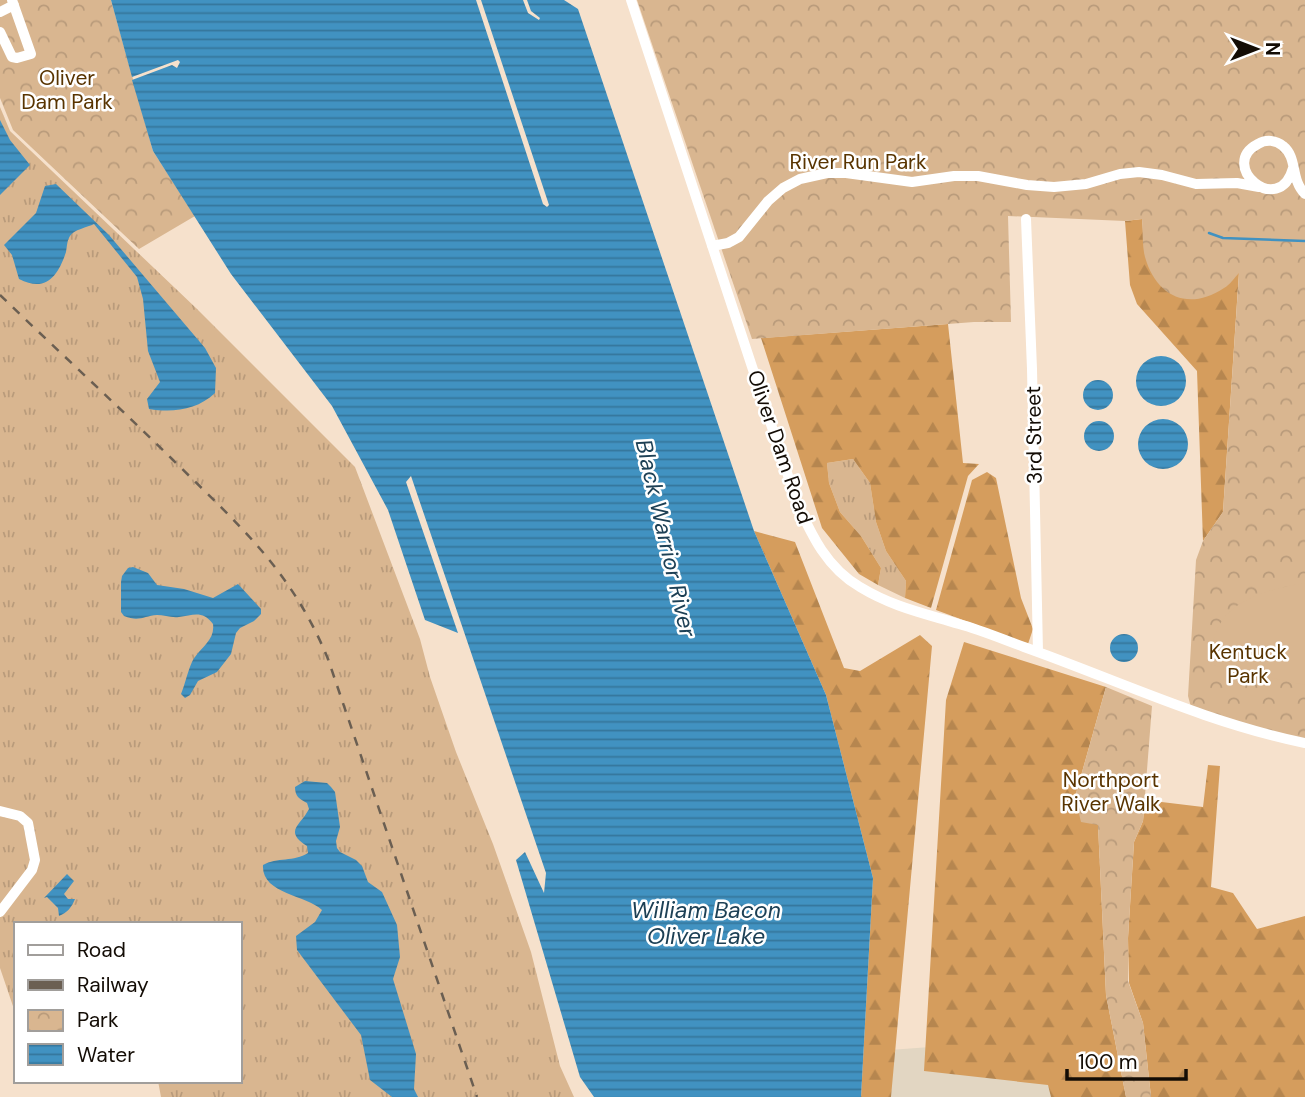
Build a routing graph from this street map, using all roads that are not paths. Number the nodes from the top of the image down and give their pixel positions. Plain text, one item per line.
1 (631, 0) edge
2 (13, 3) edge
3 (0, 12) edge
4 (0, 32) edge
5 (1245, 162) junction
6 (1293, 168) junction
7 (1220, 184) junction
8 (1281, 186) junction
9 (1259, 187) junction
10 (1305, 195) edge
11 (1026, 219) dead end
12 (712, 246) junction
13 (1038, 652) junction
14 (1305, 743) edge
15 (0, 811) edge
16 (0, 912) edge

1 - 12 street, Oliver Dam Road
2 - 3 street
2 - 4 street
5 - 6 street
5 - 7 street
5 - 9 street
6 - 8 street
6 - 10 street
7 - 9 street
7 - 12 street
8 - 9 street
8 - 10 street
11 - 13 street, 3rd Street
12 - 13 street, Oliver Dam Road
13 - 14 street, Oliver Dam Road
15 - 16 street

